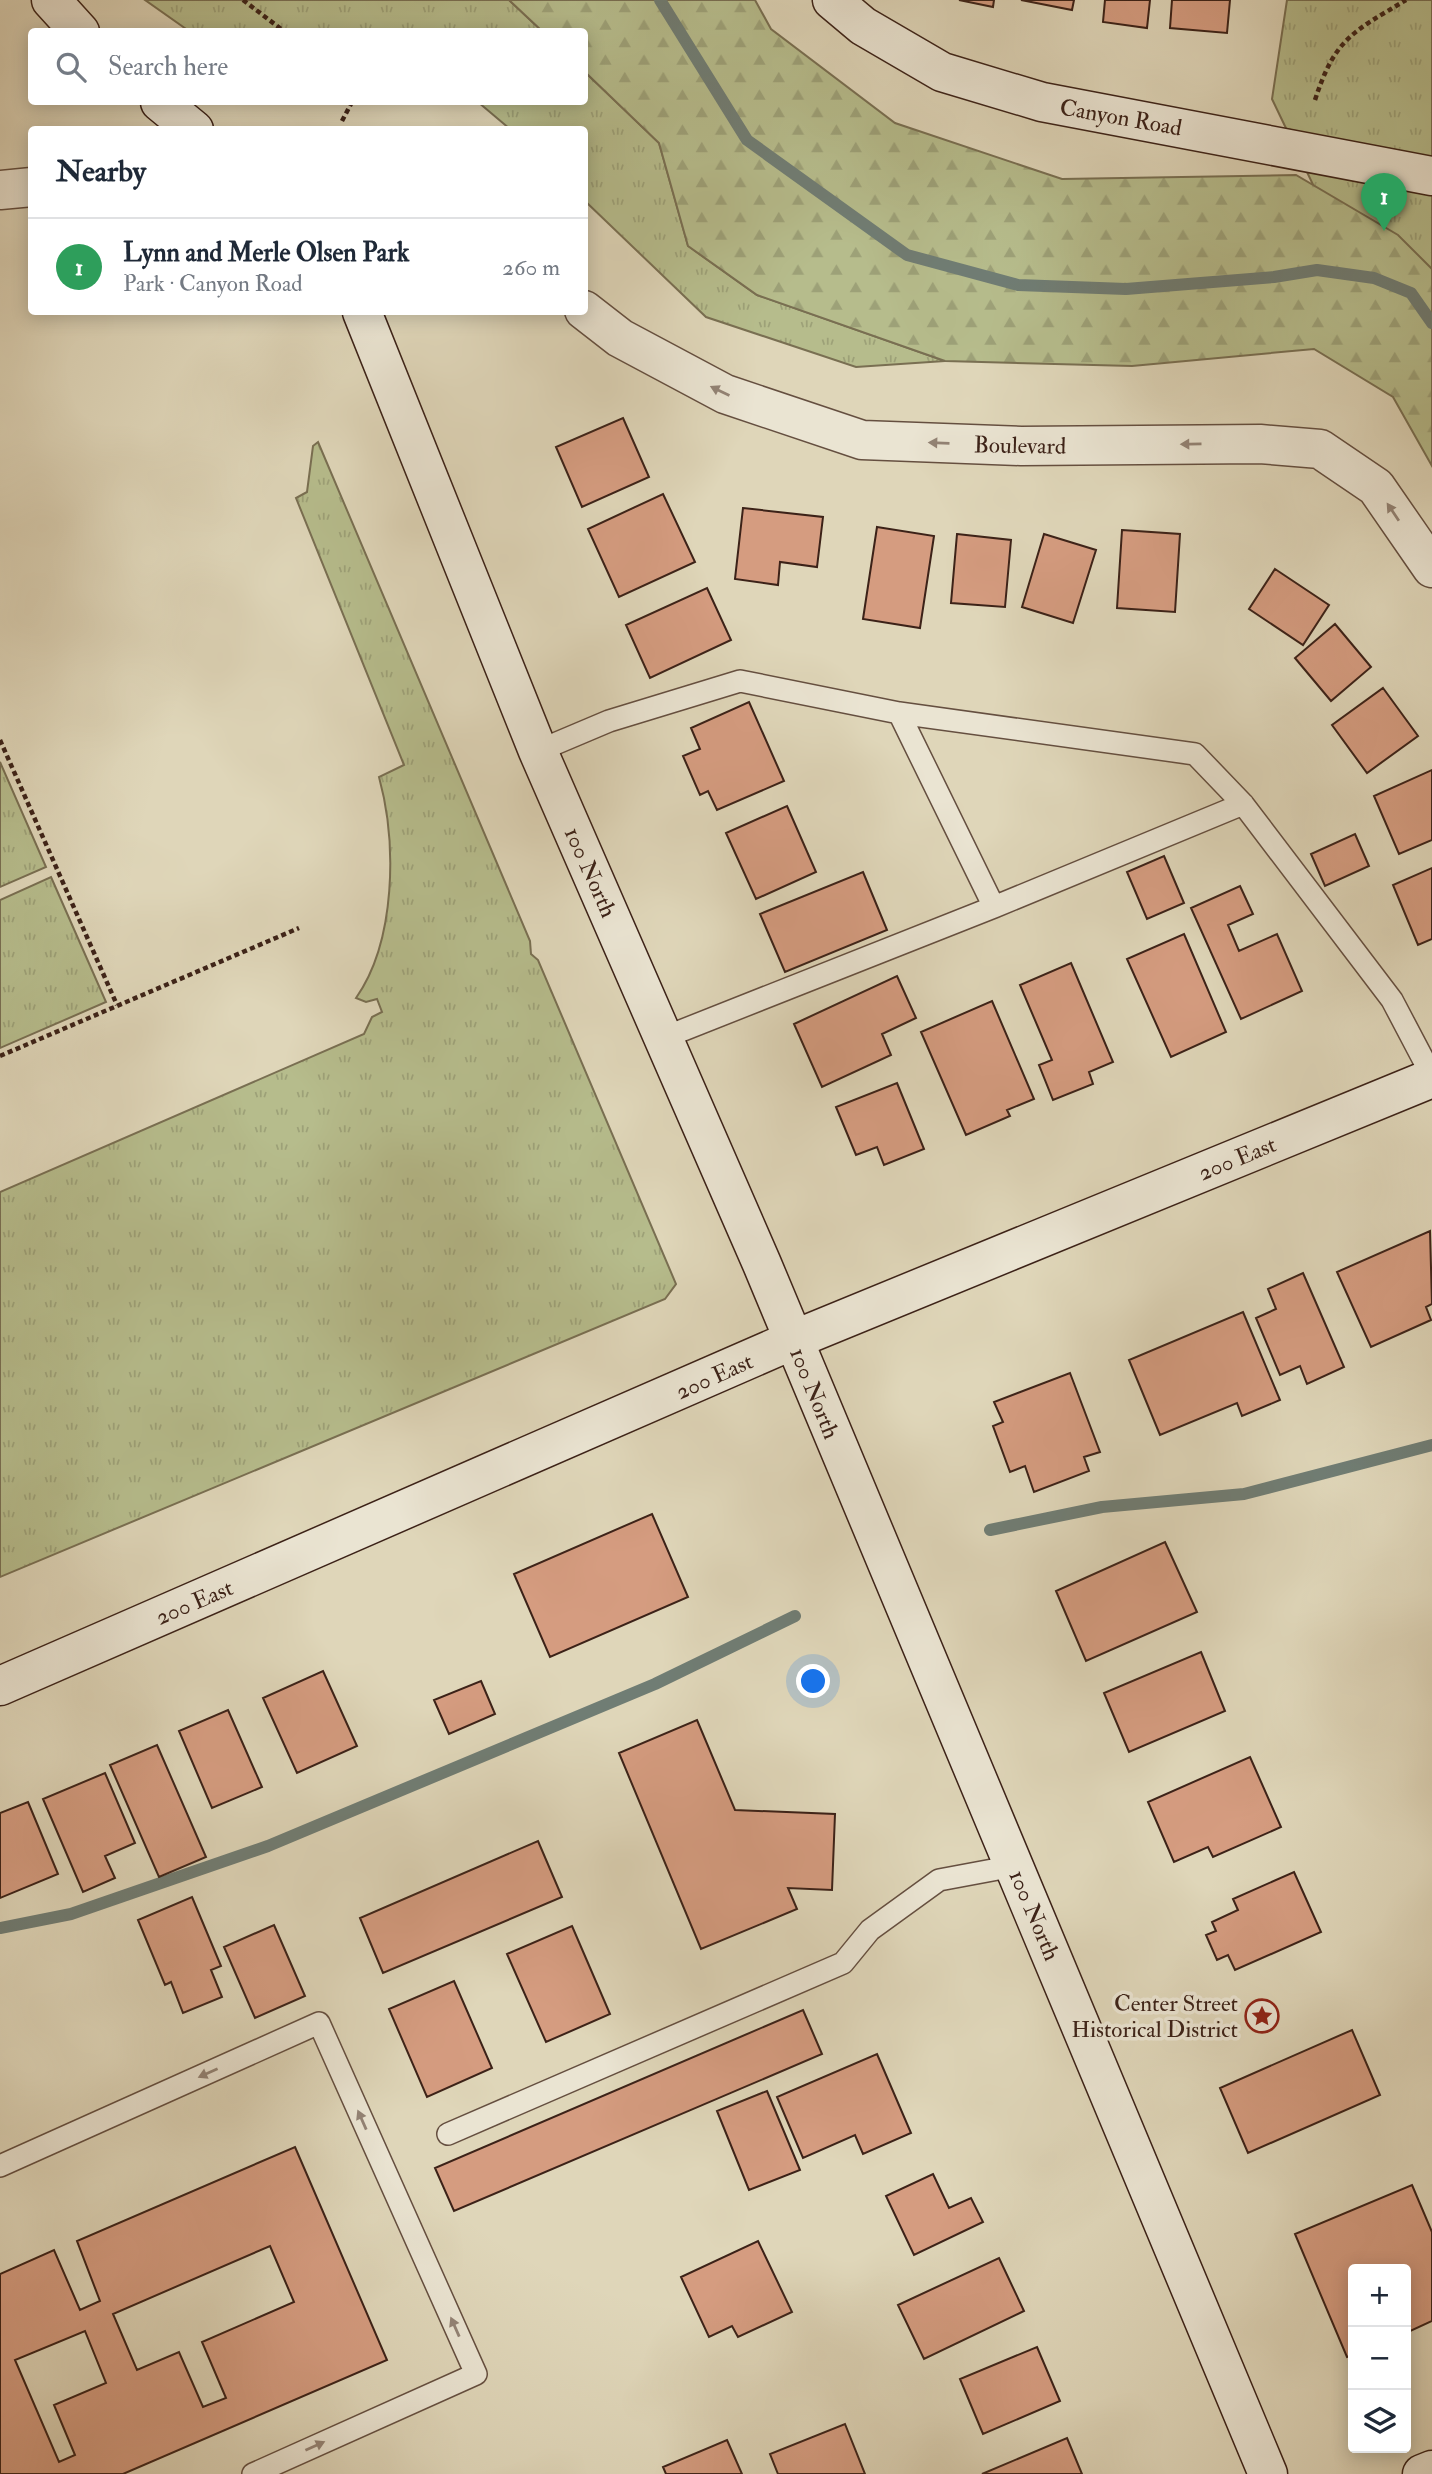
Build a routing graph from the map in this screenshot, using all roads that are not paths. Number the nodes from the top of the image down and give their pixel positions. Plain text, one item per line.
1 (51, 0) edge
2 (832, 0) edge
3 (76, 28) edge
4 (164, 105) edge
5 (189, 126) edge
6 (1432, 176) edge
7 (28, 187) edge
8 (0, 190) edge
9 (588, 313) edge
10 (363, 315) edge
11 (1432, 568) edge
12 (900, 713) junction
13 (538, 751) junction
14 (1243, 804) junction
15 (994, 907) junction
16 (663, 1038) junction
17 (1432, 1077) edge
18 (793, 1340) junction
19 (0, 1686) edge
20 (1014, 1866) junction
21 (448, 2134) dead end
22 (0, 2166) edge
23 (1432, 2470) edge
24 (253, 2474) edge
25 (1268, 2474) edge
26 (1423, 2474) edge

1 - 3 street
2 - 6 street, Canyon Road
4 - 5 street
7 - 8 street
11 -> 9 street, Boulevard
10 - 13 street, 100 North
12 - 13 lane
12 - 14 lane
12 - 15 lane
13 - 16 street, 100 North
14 - 15 lane
14 - 17 lane
15 - 16 lane
16 - 18 street, 100 North
17 - 18 street, 200 East
18 - 19 street, 200 East
18 - 20 street, 100 North
20 - 21 lane
20 - 25 street, 100 North
24 -> 22 lane
23 - 26 street

